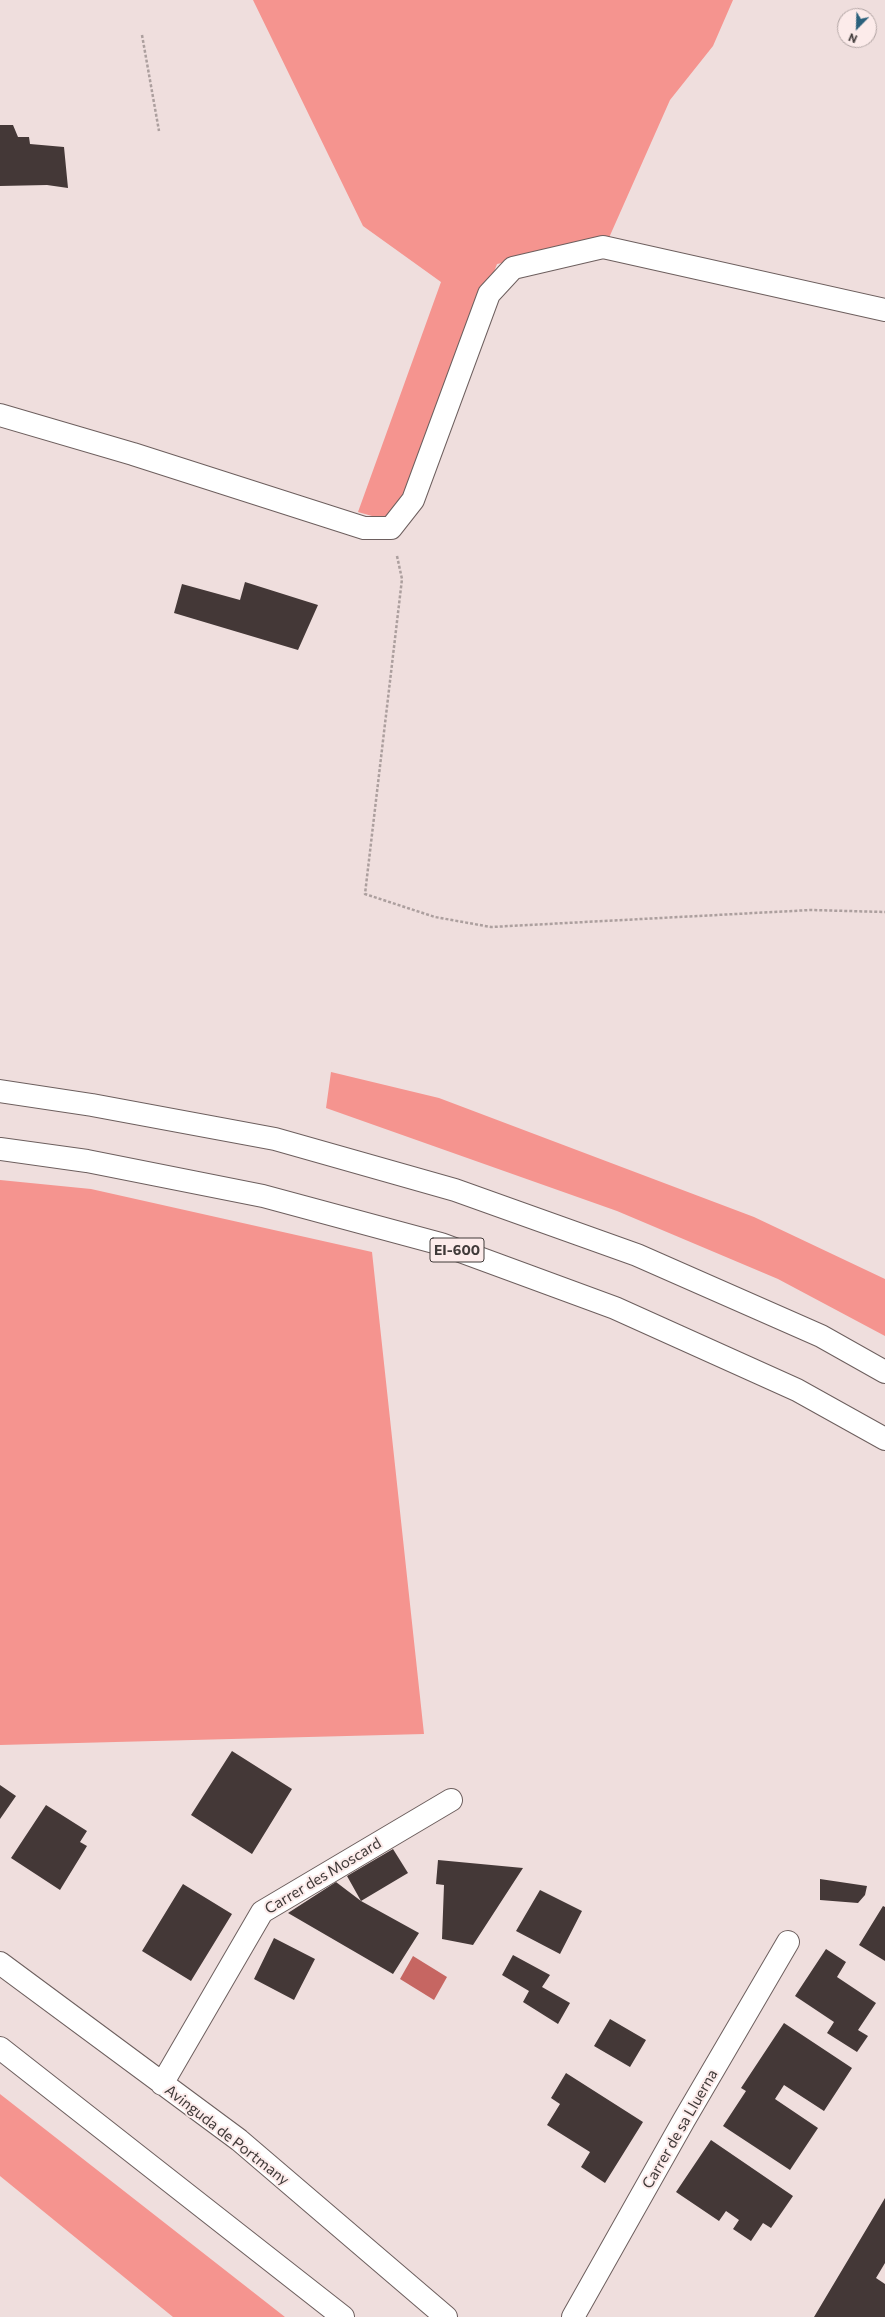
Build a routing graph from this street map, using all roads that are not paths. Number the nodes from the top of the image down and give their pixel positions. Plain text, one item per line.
1 (885, 310) edge
2 (0, 415) edge
3 (0, 1092) edge
4 (0, 1149) edge
5 (885, 1372) edge
6 (885, 1439) edge
7 (451, 1800) dead end
8 (788, 1942) dead end
9 (0, 1963) edge
10 (0, 2048) edge
11 (162, 2084) junction
12 (343, 2317) edge
13 (446, 2317) edge
14 (574, 2317) edge

1 - 2 main road
3 - 5 main road
4 - 6 main road, EI-600
7 - 11 main road, Carrer des Moscard
8 - 14 main road, Carrer de sa Lluerna
9 - 11 main road, Avinguda de Portmany
10 - 12 main road
11 - 13 main road, Avinguda de Portmany

